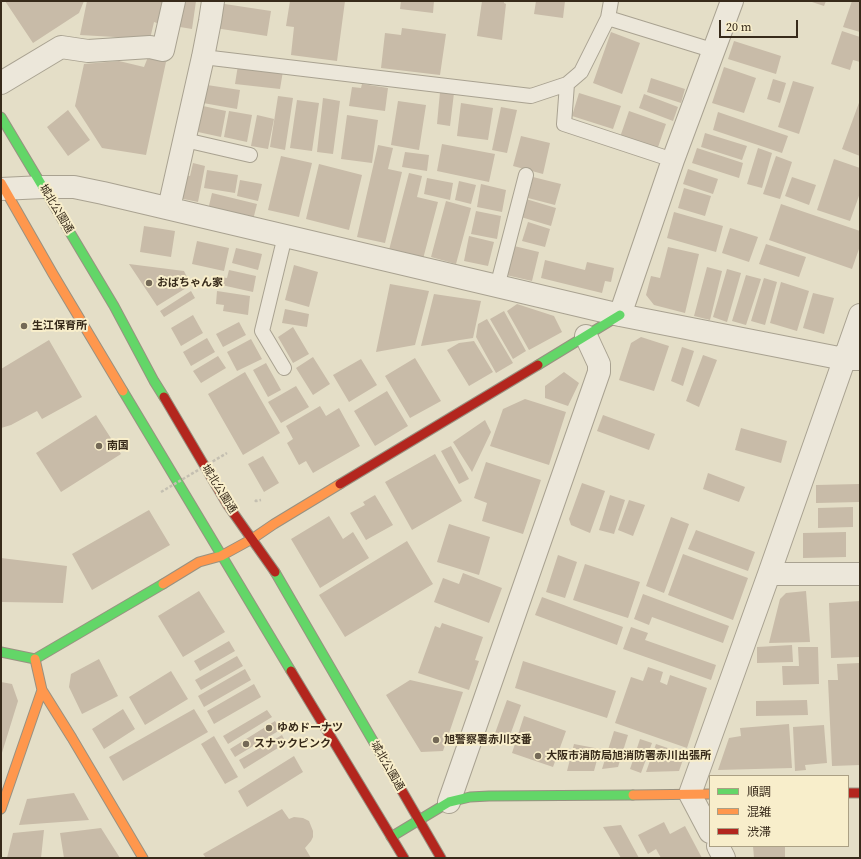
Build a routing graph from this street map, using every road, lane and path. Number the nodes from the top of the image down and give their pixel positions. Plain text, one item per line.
1 (174, 1) edge
2 (213, 1) edge
3 (611, 1) edge
4 (732, 1) edge
5 (608, 18) junction
6 (715, 51) junction
7 (203, 57) junction
8 (1, 83) edge
9 (567, 84) junction
10 (1, 117) edge
11 (185, 140) junction
12 (250, 155) dead end
13 (673, 160) junction
14 (526, 175) dead end
15 (2, 187) edge
16 (43, 187) junction
17 (169, 208) junction
18 (285, 236) junction
19 (497, 287) junction
20 (620, 315) junction
21 (860, 315) edge
22 (586, 336) junction
23 (852, 359) edge
24 (284, 368) dead end
25 (227, 453) dead end
26 (161, 492) dead end
27 (252, 539) junction
28 (220, 556) junction
29 (769, 574) junction
30 (860, 574) edge
31 (1, 652) edge
32 (35, 659) junction
33 (42, 690) junction
34 (849, 793) edge
35 (860, 793) edge
36 (700, 794) edge
37 (449, 802) junction
38 (1, 808) edge
39 (418, 820) junction
40 (709, 828) edge
41 (391, 837) junction
42 (718, 847) edge
43 (144, 858) edge
44 (404, 858) edge
45 (441, 858) edge
46 (724, 858) edge

1 - 8 street
2 - 7 street
3 - 5 lane
4 - 6 street
5 - 6 lane
5 - 9 lane
6 - 13 street
7 - 9 lane
7 - 11 street
9 - 13 lane
10 - 16 main road, 城北公園通
11 - 12 lane
11 - 17 street
13 - 20 street
14 - 19 lane
15 - 16 street
15 - 28 main road
16 - 17 street
16 - 27 main road, 城北公園通
17 - 18 street
18 - 19 street
18 - 24 lane
19 - 20 street
20 - 22 main road
20 - 23 street
21 - 23 street
22 - 27 main road
22 - 37 street
23 - 29 street
25 - 26 path, bridge
27 - 28 main road
27 - 39 main road, 城北公園通
28 - 32 main road
28 - 41 main road
29 - 30 street
29 - 36 street
31 - 32 main road
32 - 33 main road
33 - 38 main road
33 - 43 main road
34 - 35 main road
36 - 37 main road
36 - 40 street
37 - 39 main road
39 - 41 main road
39 - 45 main road, 城北公園通
41 - 44 main road
42 - 46 street

